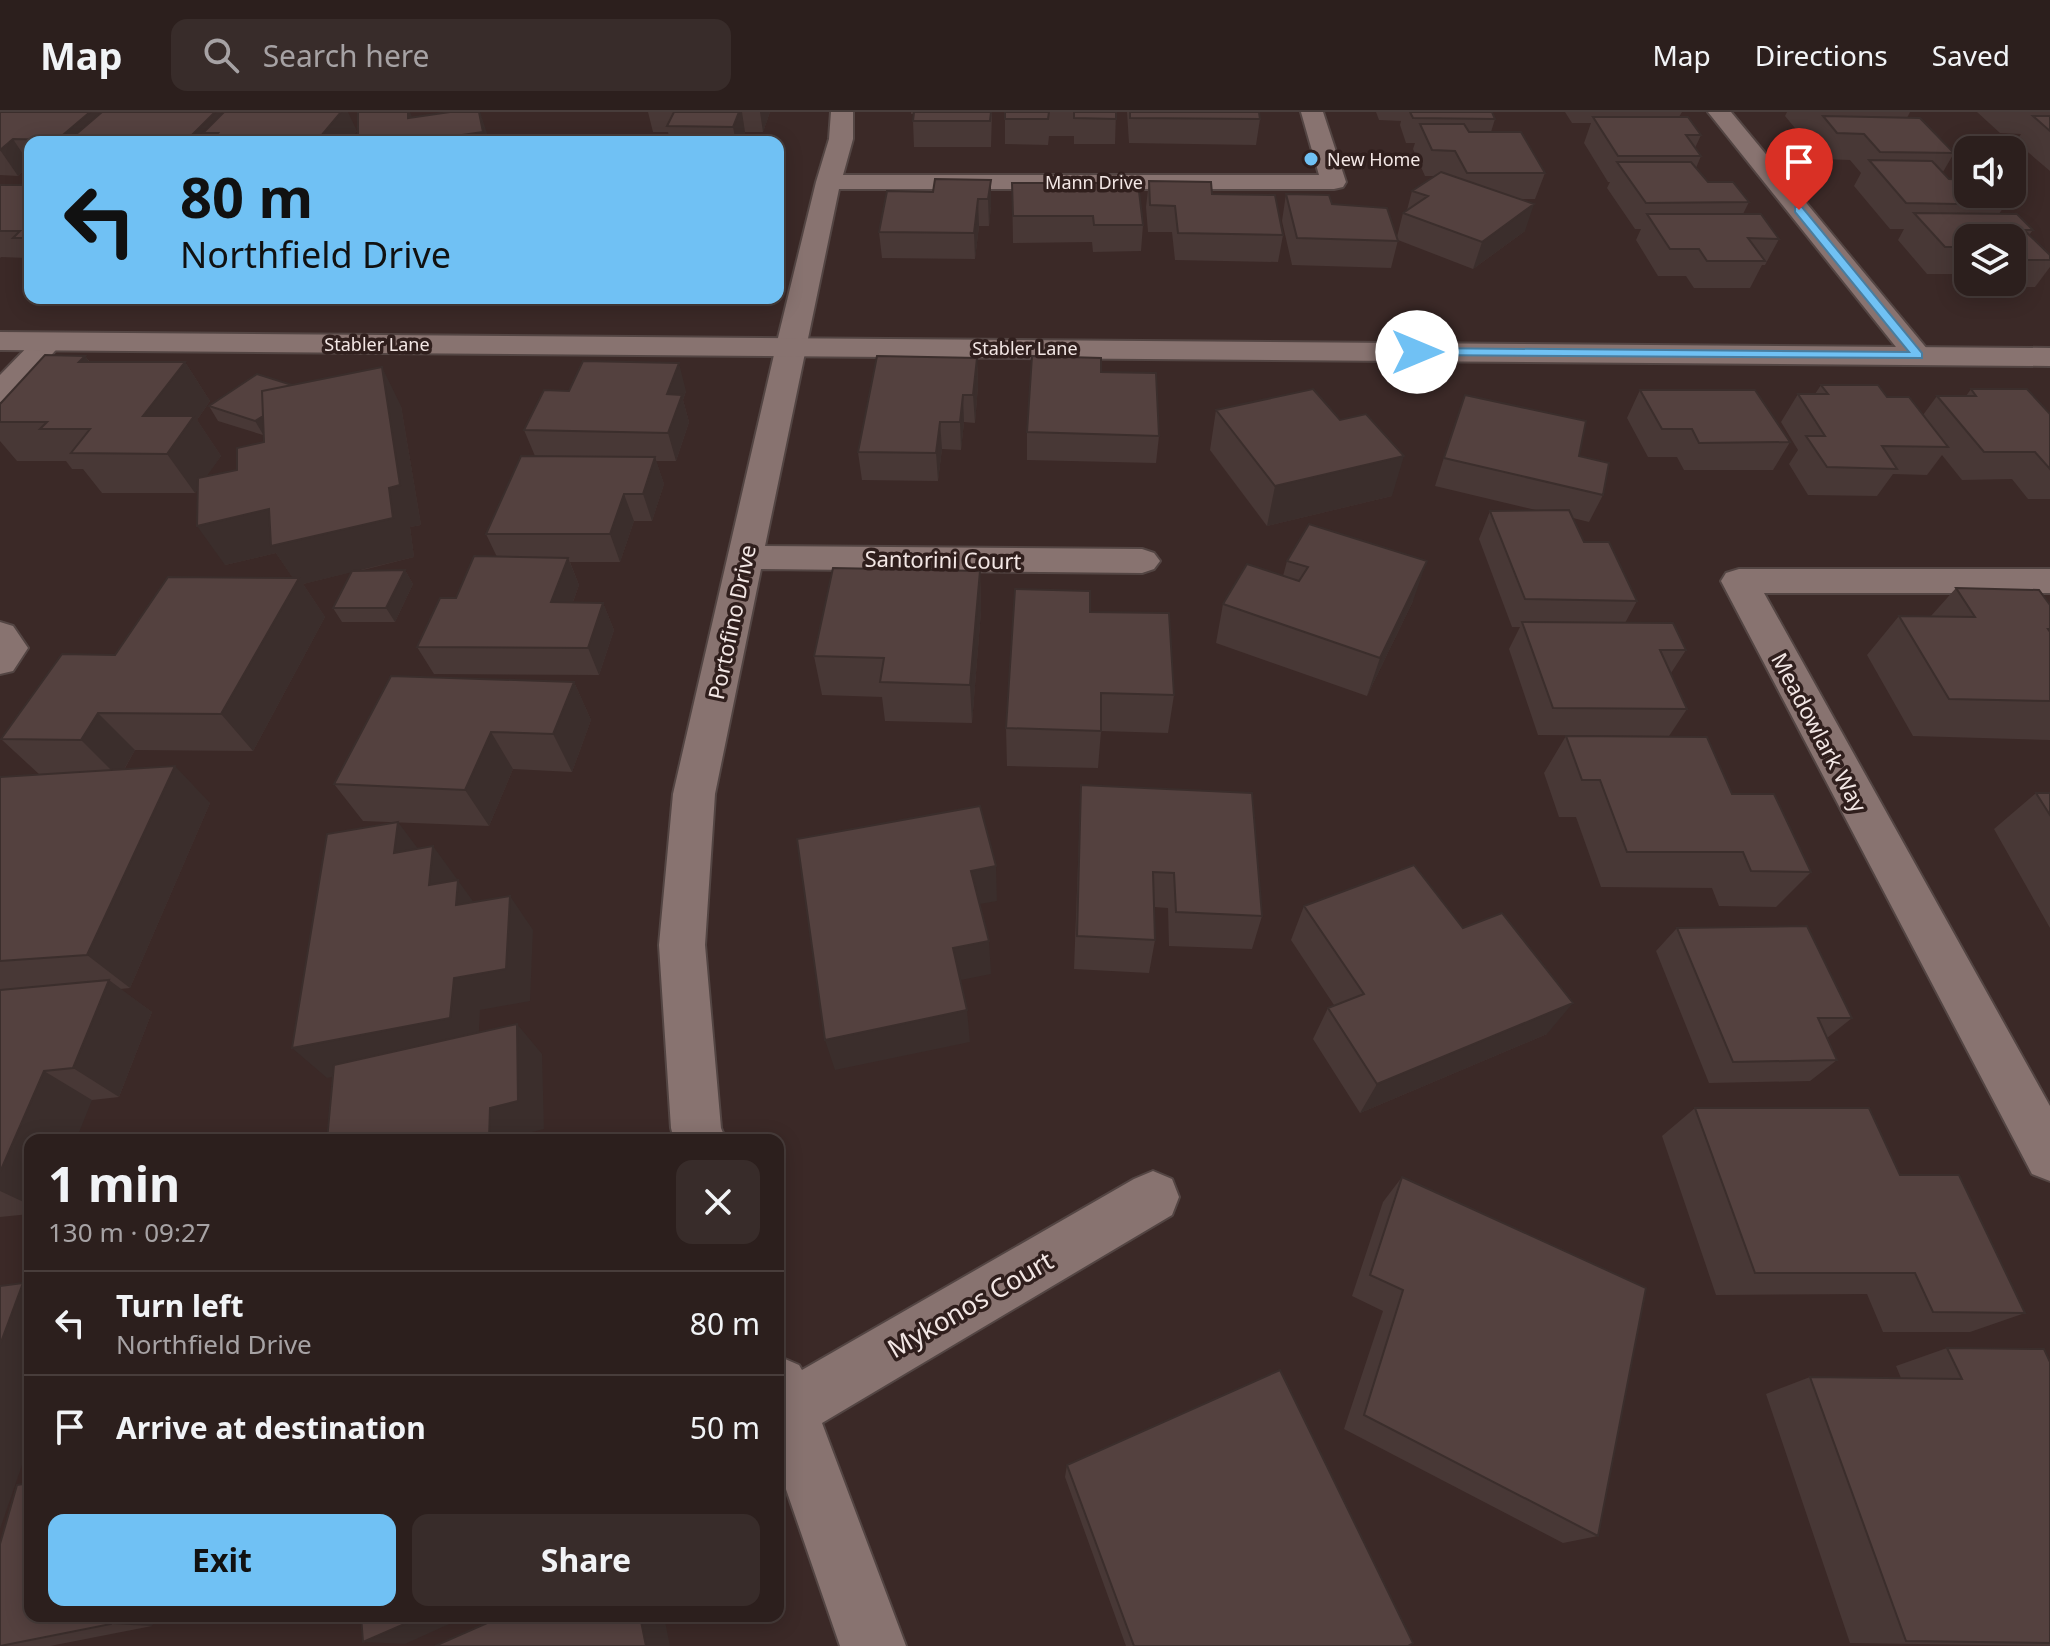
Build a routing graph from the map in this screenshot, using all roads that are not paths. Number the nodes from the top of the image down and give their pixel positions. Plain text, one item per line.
1 (842, 112) edge
2 (1312, 112) edge
3 (1719, 112) edge
4 (828, 182) junction
5 (0, 341) edge
6 (48, 342) junction
7 (791, 346) junction
8 (1918, 356) junction
9 (2050, 357) edge
10 (0, 393) edge
11 (744, 557) junction
12 (1142, 561) dead end
13 (2050, 581) edge
14 (0, 635) edge
15 (0, 661) edge
16 (698, 1134) edge
17 (2049, 1154) edge
18 (1153, 1197) dead end
19 (784, 1396) edge
20 (784, 1402) edge
21 (873, 1646) edge

1 - 4 street, Portofino Drive
2 - 4 street, Mann Drive
3 - 8 street
4 - 7 street, Portofino Drive
5 - 6 street, Stabler Lane
6 - 7 street, Stabler Lane
6 - 10 street
7 - 8 street, Stabler Lane
7 - 11 street, Portofino Drive
8 - 9 street, Stabler Lane
11 - 12 street, Santorini Court
11 - 16 street, Portofino Drive
13 - 17 street, Meadowlark Way
14 - 15 street
18 - 19 street, Mykonos Court
20 - 21 street

